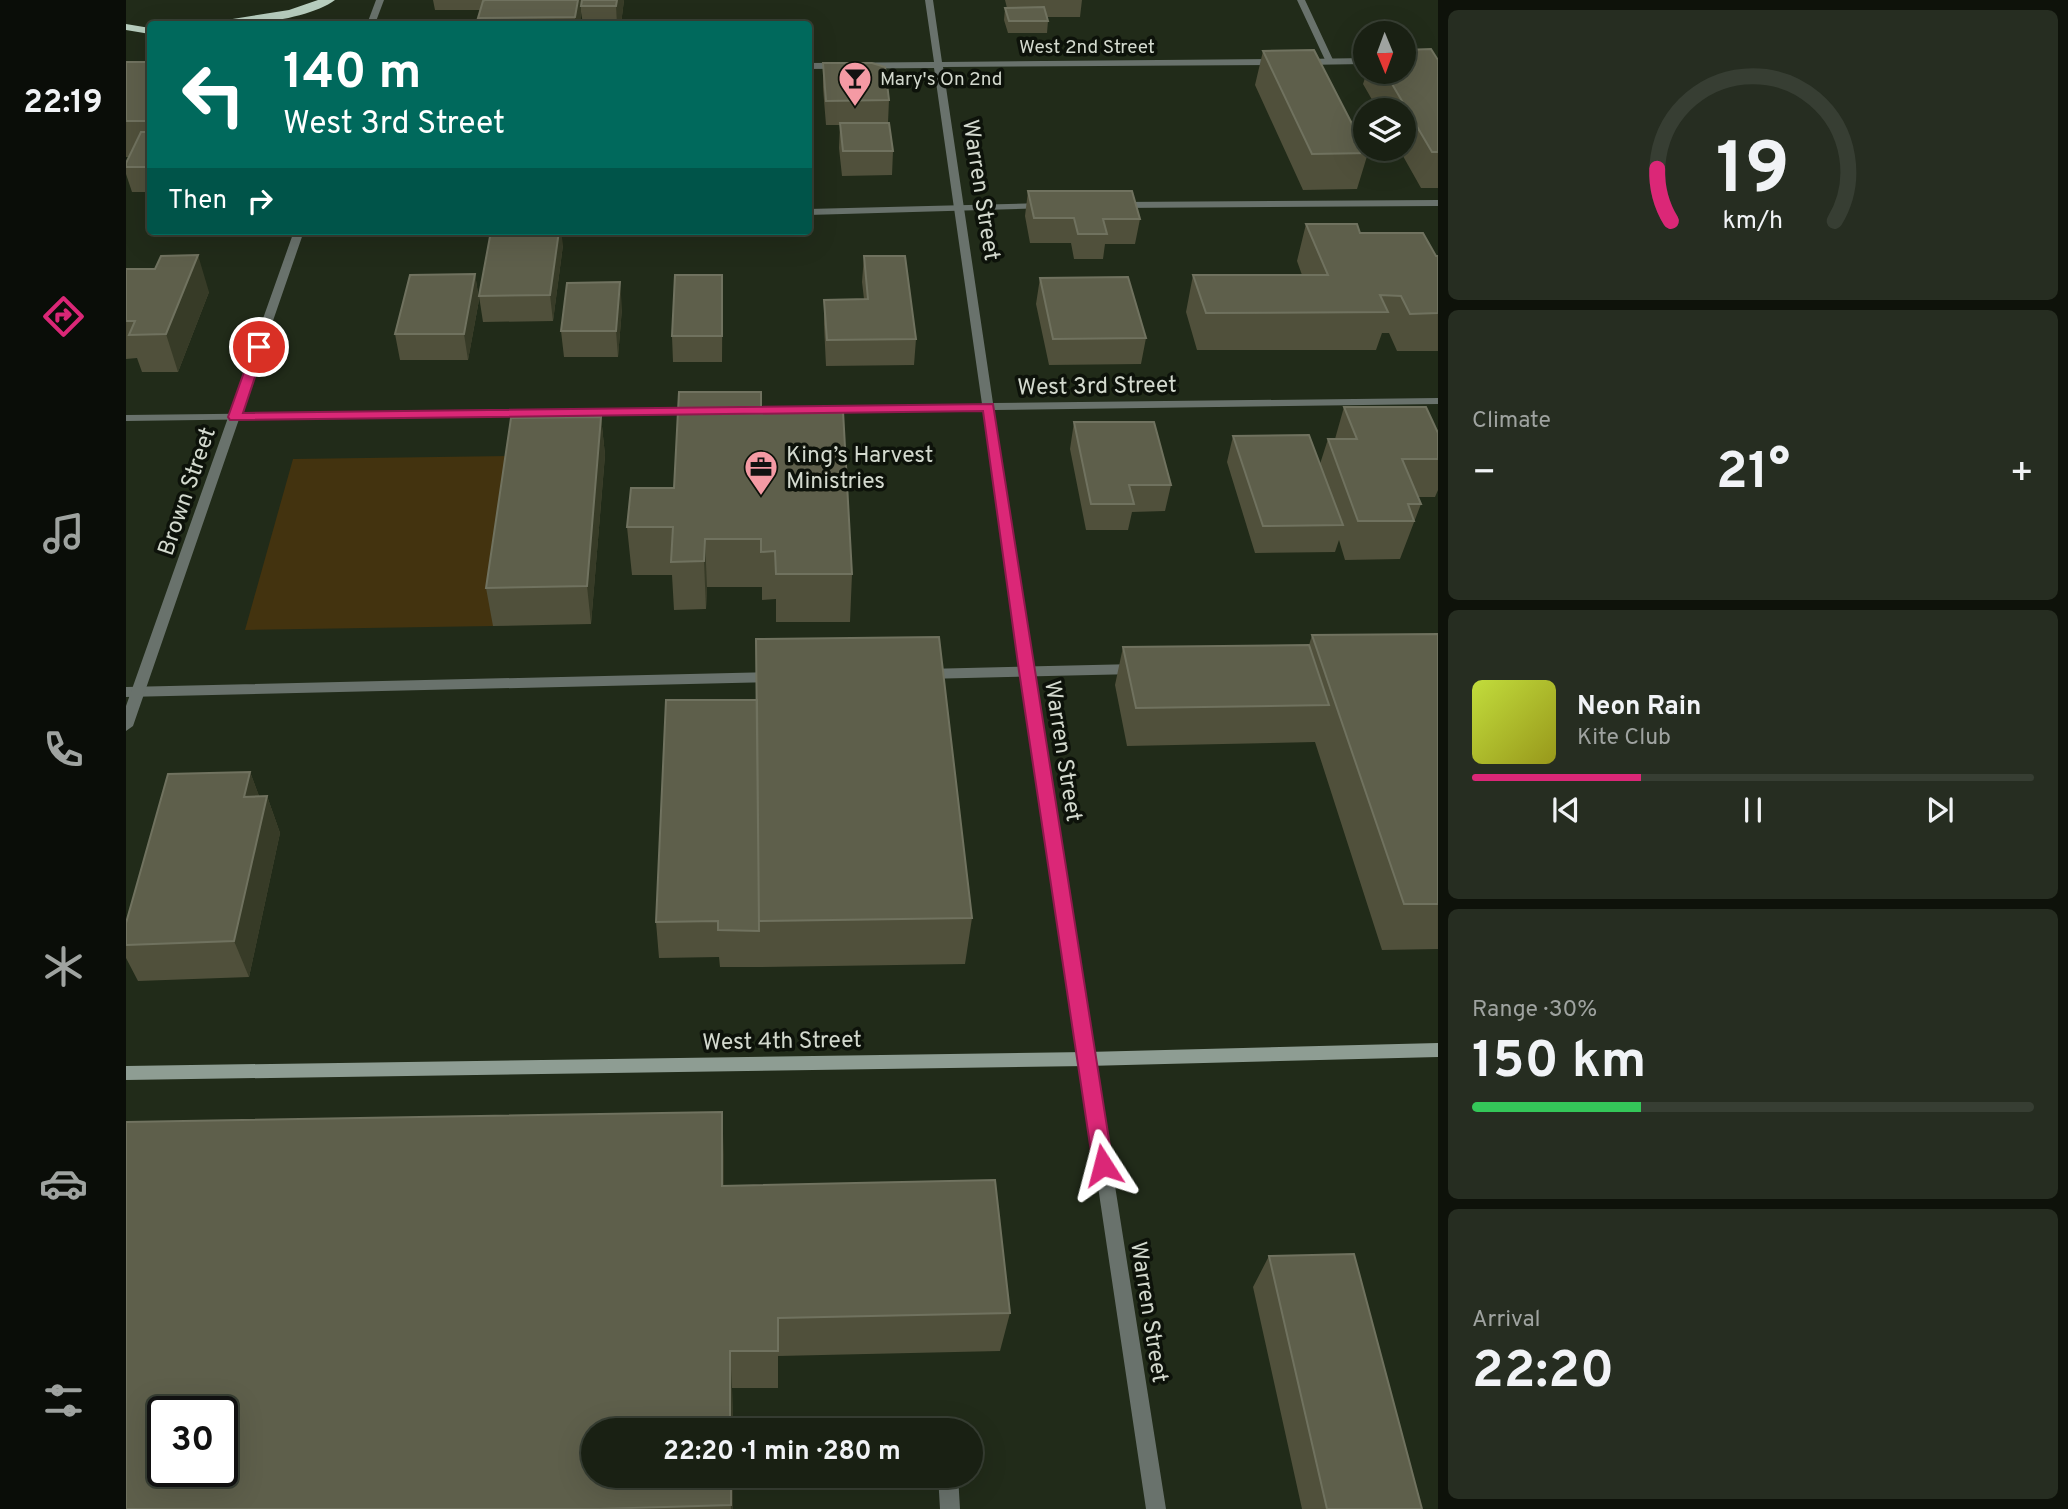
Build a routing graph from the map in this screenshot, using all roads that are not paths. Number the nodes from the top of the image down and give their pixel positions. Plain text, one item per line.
1 (330, 0) edge
2 (380, 0) edge
3 (929, 0) edge
4 (1301, 0) edge
5 (239, 21) edge
6 (372, 21) edge
7 (126, 27) edge
8 (147, 30) edge
9 (1353, 61) edge
10 (1330, 62) junction
11 (937, 65) junction
12 (812, 66) edge
13 (1438, 203) edge
14 (1105, 205) edge
15 (1050, 206) edge
16 (961, 209) junction
17 (812, 212) edge
18 (298, 235) edge
19 (1438, 401) edge
20 (989, 407) junction
21 (709, 411) edge
22 (723, 411) edge
23 (235, 417) junction
24 (126, 418) edge
25 (1150, 669) edge
26 (1026, 671) junction
27 (915, 674) edge
28 (790, 677) edge
29 (132, 692) edge
30 (126, 726) edge
31 (1438, 1050) edge
32 (1087, 1059) junction
33 (126, 1073) edge
34 (949, 1488) edge
35 (950, 1509) edge
36 (1156, 1509) edge

1 - 5 highway
2 - 6 street
3 - 11 street, Warren Street
4 - 10 street
7 - 8 highway
9 - 10 street, West 2nd Street
10 - 11 street, West 2nd Street
11 - 12 street, West 2nd Street
11 - 16 street, Warren Street
13 - 14 street
15 - 16 street
16 - 17 street
16 - 20 street, Warren Street
18 - 23 street, Brown Street
19 - 20 street, West 3rd Street
20 - 22 street, West 3rd Street
20 - 26 street, Warren Street
21 - 23 street
23 - 24 street
23 - 29 street, Brown Street
25 - 26 street
26 - 27 street
26 - 32 street, Warren Street
28 - 29 street
29 - 30 street, Brown Street
31 - 32 main road, West 4th Street
32 - 33 main road, West 4th Street
32 - 36 street, Warren Street
34 - 35 street

